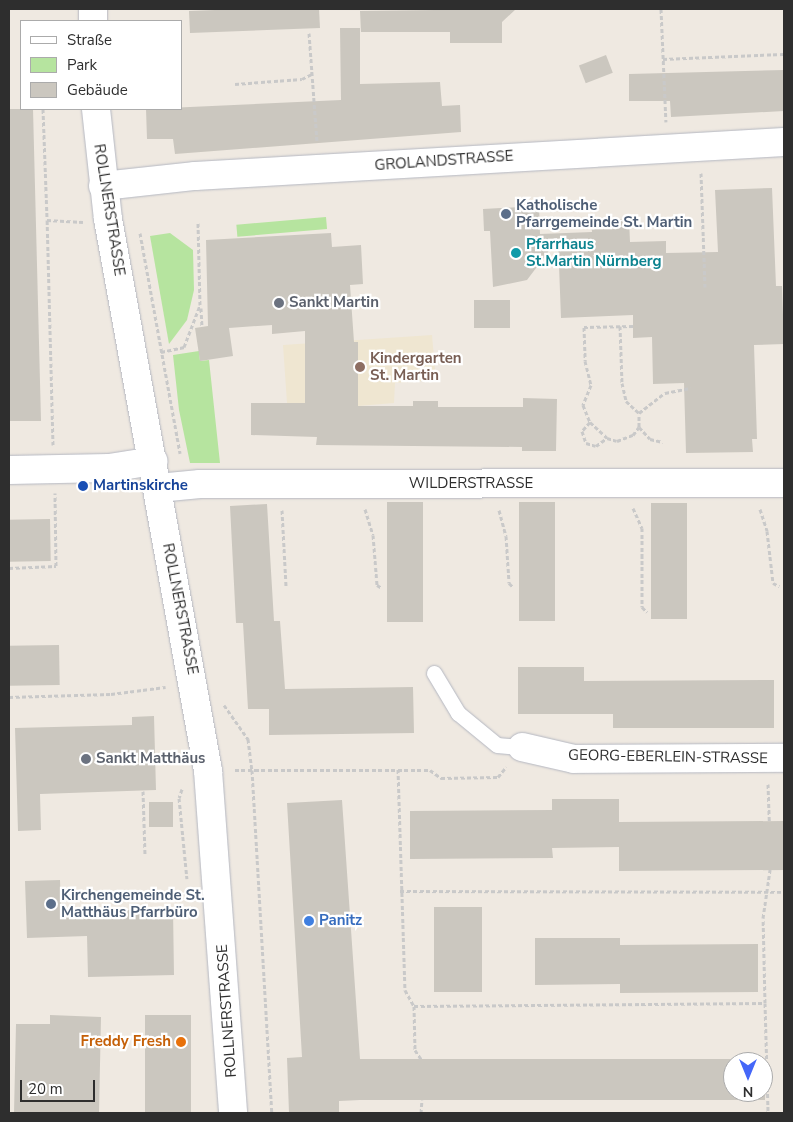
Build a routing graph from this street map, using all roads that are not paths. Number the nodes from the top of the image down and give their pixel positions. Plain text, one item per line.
1 (96, 110) edge
2 (784, 142) edge
3 (104, 186) junction
4 (153, 461) junction
5 (9, 470) edge
6 (784, 483) edge
7 (158, 488) junction
8 (434, 673) dead end
9 (522, 747) joint
10 (777, 759) edge
11 (234, 1113) edge

1 - 3 street, ROLLNERSTRASSE
2 - 3 street, GROLANDSTRASSE
3 - 4 street, ROLLNERSTRASSE
4 - 5 street
4 - 7 street, ROLLNERSTRASSE
6 - 7 street, WILDERSTRASSE
7 - 11 street, ROLLNERSTRASSE
8 - 9 lane
9 - 10 street, GEORG-EBERLEIN-STRASSE

